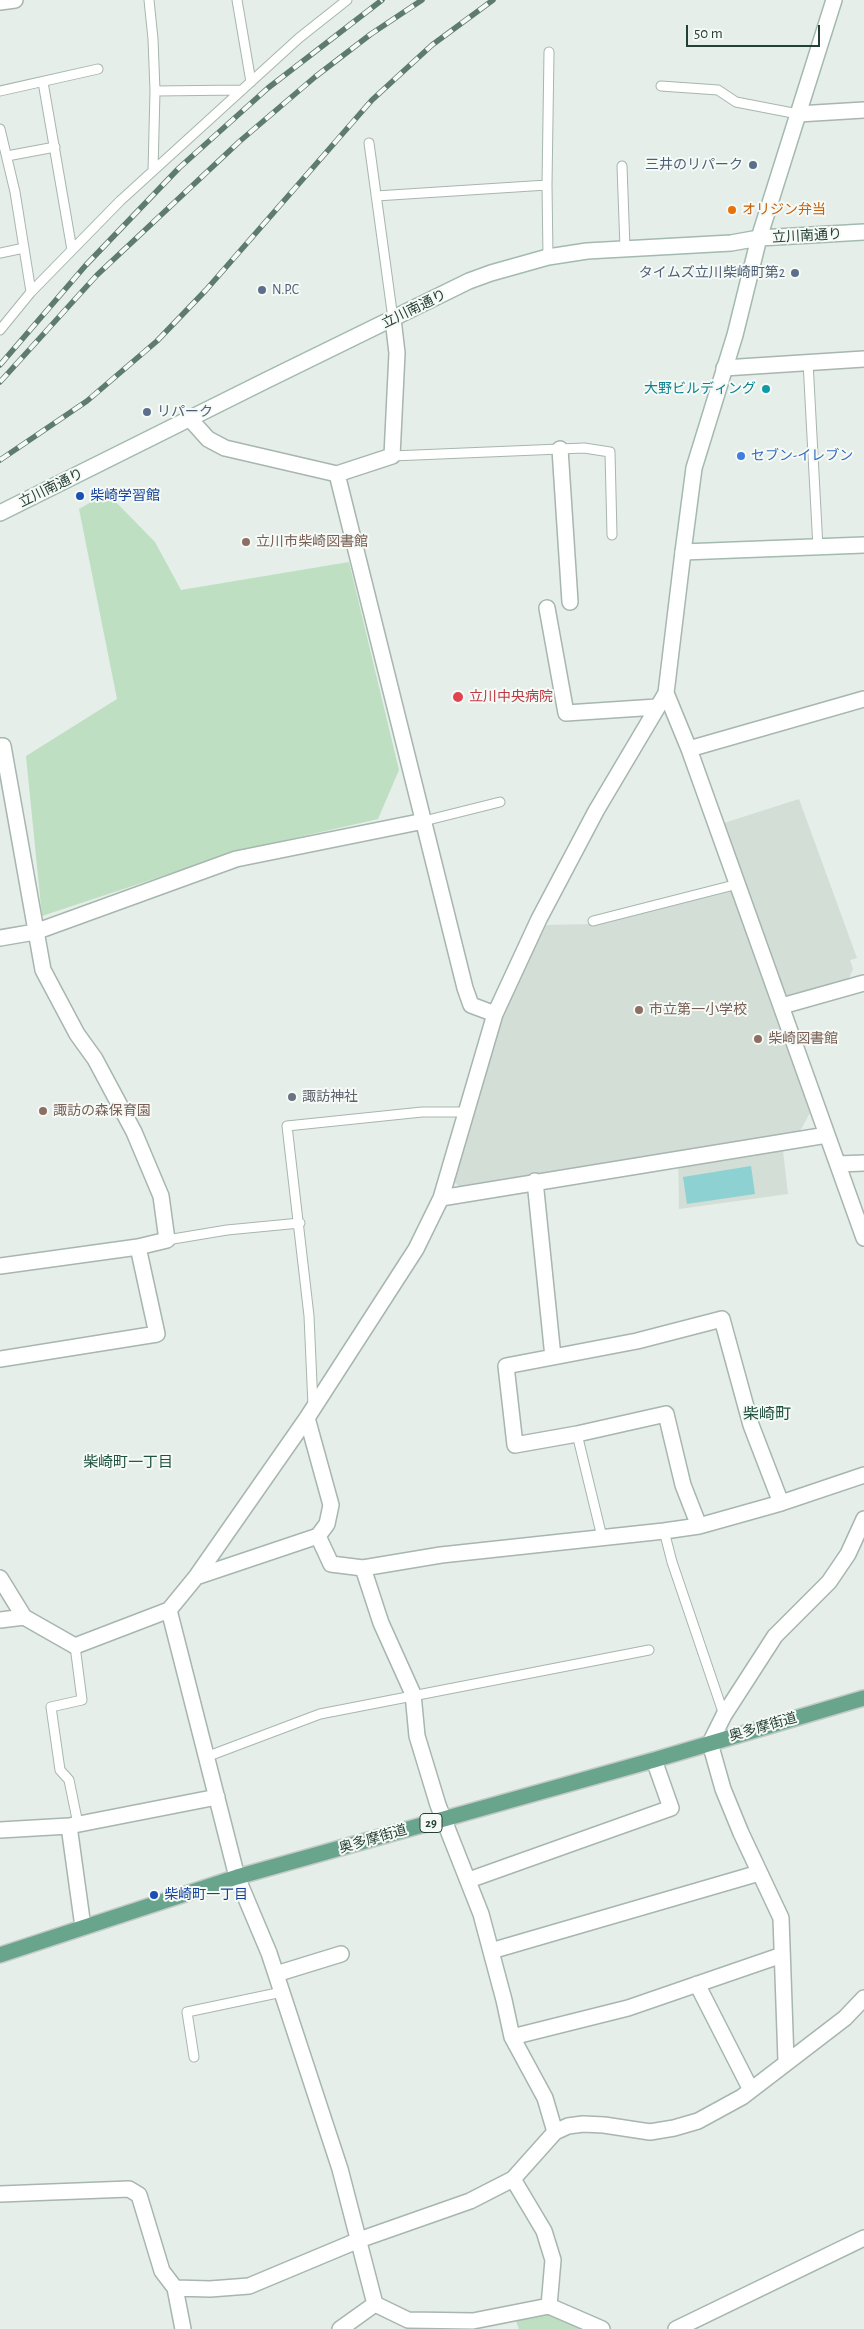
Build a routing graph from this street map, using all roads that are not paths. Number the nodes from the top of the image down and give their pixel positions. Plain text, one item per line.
1 (15, 0) edge
2 (149, 0) edge
3 (237, 0) edge
4 (347, 0) edge
5 (834, 0) edge
6 (0, 2) edge
7 (549, 52) dead end
8 (98, 69) dead end
9 (43, 82) junction
10 (251, 82) junction
11 (661, 86) dead end
12 (242, 90) junction
13 (0, 91) edge
14 (155, 91) junction
15 (864, 110) edge
16 (798, 114) junction
17 (0, 129) edge
18 (2, 143) edge
19 (369, 143) dead end
20 (55, 147) junction
21 (6, 156) junction
22 (622, 166) dead end
23 (153, 170) junction
24 (547, 185) junction
25 (376, 196) junction
26 (864, 232) edge
27 (759, 238) junction
28 (24, 248) junction
29 (625, 248) junction
30 (72, 250) junction
31 (0, 253) edge
32 (548, 257) junction
33 (31, 292) junction
34 (393, 319) junction
35 (0, 330) edge
36 (864, 359) edge
37 (808, 362) junction
38 (724, 368) junction
39 (190, 419) junction
40 (560, 449) junction
41 (392, 456) junction
42 (337, 474) junction
43 (0, 513) edge
44 (612, 535) dead end
45 (864, 545) edge
46 (818, 548) junction
47 (682, 552) junction
48 (570, 602) dead end
49 (547, 608) dead end
50 (666, 693) junction
51 (864, 699) edge
52 (657, 707) junction
53 (0, 746) edge
54 (689, 749) junction
55 (500, 802) dead end
56 (424, 821) junction
57 (738, 884) junction
58 (593, 921) dead end
59 (35, 932) junction
60 (0, 938) edge
61 (864, 984) edge
62 (782, 1006) junction
63 (495, 1014) junction
64 (466, 1112) junction
65 (827, 1135) junction
66 (864, 1163) edge
67 (838, 1164) junction
68 (535, 1181) junction
69 (441, 1198) junction
70 (300, 1223) junction
71 (864, 1238) edge
72 (167, 1240) junction
73 (138, 1247) junction
74 (0, 1266) edge
75 (553, 1357) junction
76 (0, 1359) edge
77 (310, 1413) junction
78 (577, 1434) junction
79 (864, 1475) edge
80 (781, 1503) junction
81 (864, 1519) edge
82 (698, 1526) junction
83 (664, 1531) junction
84 (318, 1536) junction
85 (602, 1537) junction
86 (362, 1568) junction
87 (196, 1577) junction
88 (0, 1578) edge
89 (169, 1610) junction
90 (24, 1617) junction
91 (0, 1620) edge
92 (75, 1646) junction
93 (649, 1650) dead end
94 (413, 1694) junction
95 (864, 1698) edge
96 (724, 1715) junction
97 (710, 1743) junction
98 (206, 1757) junction
99 (654, 1760) junction
100 (217, 1797) junction
101 (445, 1819) junction
102 (74, 1825) junction
103 (0, 1830) edge
104 (759, 1873) junction
105 (237, 1877) junction
106 (469, 1880) junction
107 (83, 1928) junction
108 (491, 1951) junction
109 (0, 1954) edge
110 (341, 1954) dead end
111 (782, 1955) junction
112 (276, 1974) junction
113 (697, 1984) junction
114 (282, 1992) junction
115 (864, 1998) edge
116 (512, 2037) junction
117 (194, 2057) dead end
118 (786, 2061) junction
119 (751, 2090) junction
120 (555, 2132) junction
121 (513, 2179) junction
122 (0, 2194) edge
123 (864, 2238) edge
124 (359, 2240) junction
125 (175, 2288) junction
126 (374, 2304) junction
127 (549, 2306) junction
128 (474, 2325) edge
129 (183, 2329) edge
130 (340, 2329) edge
131 (602, 2329) edge
132 (676, 2329) edge

1 - 6 street
2 - 14 lane
3 - 10 lane
4 - 10 lane
5 - 16 street
7 - 24 lane
8 - 9 lane
9 - 13 lane
9 - 20 lane
10 - 12 lane
11 - 16 lane
12 - 14 lane
12 - 23 lane
14 - 23 lane
15 - 16 street
16 - 27 street
17 - 18 lane
18 - 21 lane
19 - 25 lane
20 - 21 lane
20 - 30 lane
21 - 28 lane
22 - 29 lane
23 - 30 lane
24 - 25 lane
24 - 32 lane
25 - 34 lane
26 - 27 street, 立川南通り
27 - 29 street, 立川南通り
27 - 38 street
28 - 31 lane
28 - 33 lane
29 - 32 street, 立川南通り
30 - 33 lane
32 - 34 street, 立川南通り
33 - 35 lane
34 - 39 street, 立川南通り
34 - 41 street
36 - 37 street
37 - 38 street
37 - 46 lane
38 - 47 street
39 - 42 street
39 - 43 street, 立川南通り
40 - 41 lane
40 - 44 lane
40 - 48 street
41 - 42 street
42 - 56 street
45 - 46 street
46 - 47 street
47 - 50 street
49 - 52 street
50 - 52 street
50 - 54 street
51 - 54 street
52 - 63 street
53 - 59 street
54 - 57 street
55 - 56 lane
56 - 59 street
56 - 63 street
57 - 58 lane
57 - 62 street
59 - 60 street
59 - 72 street
61 - 62 street
62 - 65 street
63 - 64 street
64 - 69 street
64 - 70 lane
65 - 67 street
65 - 68 street
66 - 67 street
67 - 71 street
68 - 69 street
68 - 75 street
69 - 77 street
70 - 72 lane
70 - 77 lane
72 - 73 street
73 - 74 street
73 - 76 street
75 - 78 street
75 - 80 street
77 - 84 street
77 - 87 street
78 - 82 street
78 - 85 lane
79 - 80 street
80 - 82 street
81 - 96 street
82 - 83 street
83 - 85 street
83 - 96 lane
84 - 86 street
84 - 87 street
85 - 86 street
86 - 94 street
87 - 89 street
88 - 90 street
89 - 92 street
89 - 98 street
90 - 91 street
90 - 92 street
92 - 102 lane
93 - 94 lane
94 - 98 lane
94 - 101 street
95 - 97 main road, 奥多摩街道 / 29
96 - 97 street
97 - 99 main road, 奥多摩街道 / 29
97 - 104 street
98 - 100 street
99 - 101 main road, 奥多摩街道 / 29
99 - 106 street
100 - 102 street
100 - 105 street
101 - 105 main road, 奥多摩街道 / 29
101 - 106 street
102 - 103 street
102 - 107 street
104 - 108 street
104 - 111 street
105 - 107 main road, 奥多摩街道 / 29
105 - 112 street
106 - 108 street
107 - 109 main road, 奥多摩街道 / 29
108 - 116 street
110 - 112 street
111 - 113 street
111 - 118 street
112 - 114 street
113 - 116 street
113 - 119 street
114 - 117 lane
114 - 124 street
115 - 118 street
116 - 120 street
118 - 119 street
119 - 120 street
120 - 121 street
121 - 124 street
121 - 127 street
122 - 125 street
123 - 132 street
124 - 125 street
124 - 126 street
125 - 129 street
126 - 128 street
126 - 130 street
127 - 128 street
127 - 131 street

